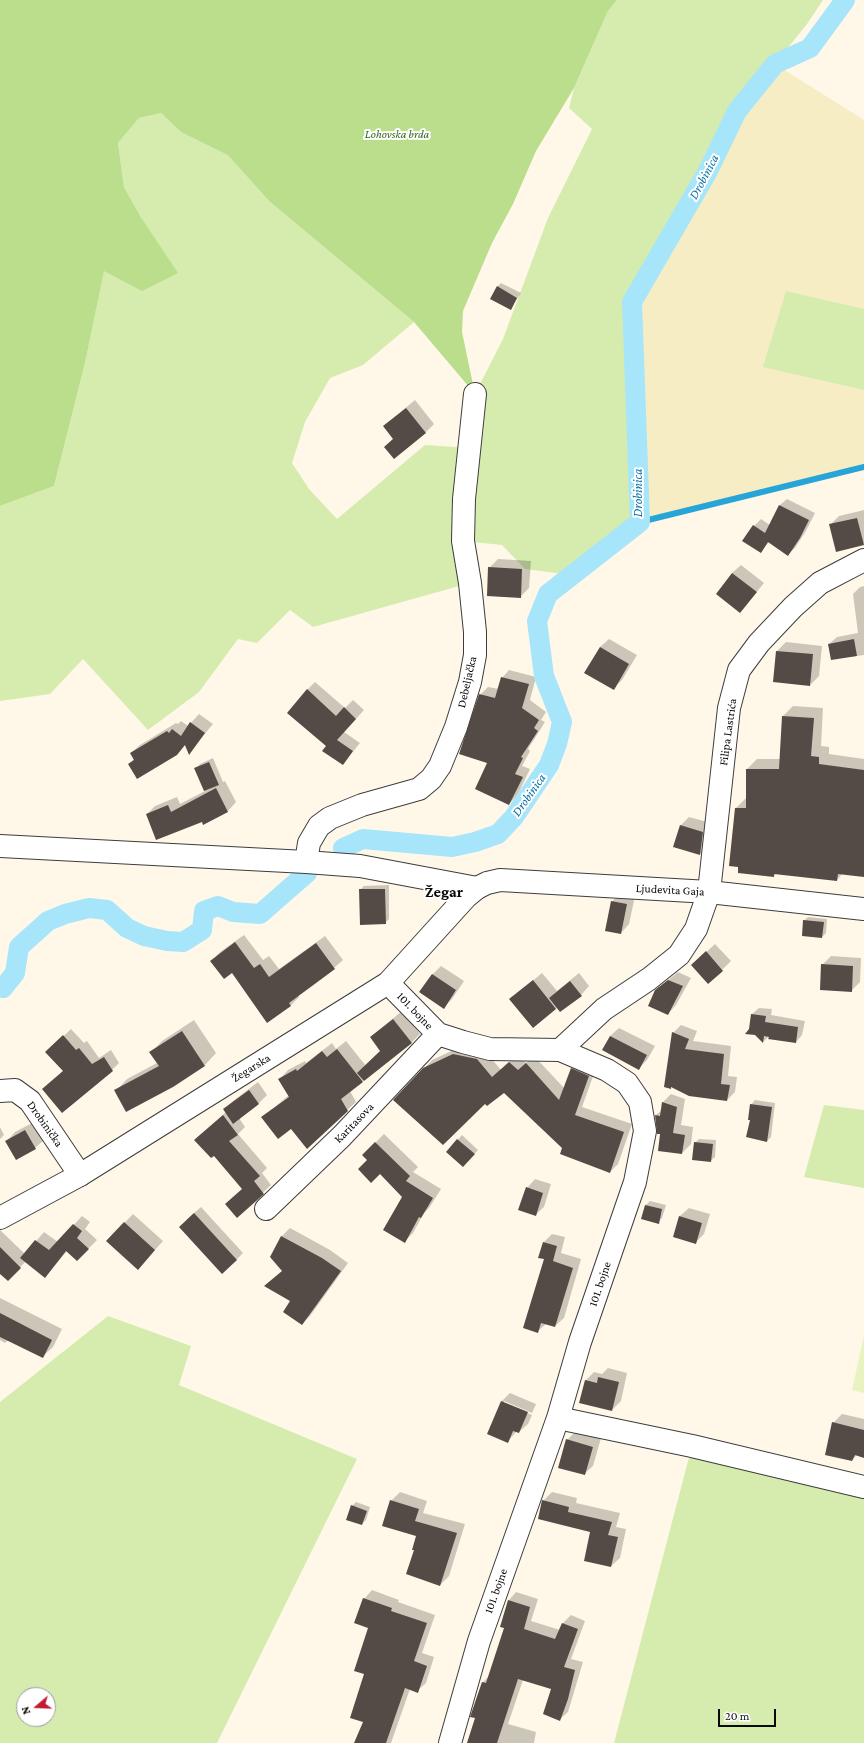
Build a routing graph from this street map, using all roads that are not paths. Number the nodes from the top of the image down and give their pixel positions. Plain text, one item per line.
1 (475, 394) dead end
2 (864, 560) edge
3 (0, 846) edge
4 (306, 862) junction
5 (477, 888) junction
6 (709, 892) junction
7 (864, 909) edge
8 (388, 983) junction
9 (438, 1034) junction
10 (560, 1050) junction
11 (0, 1091) edge
12 (80, 1175) junction
13 (266, 1209) dead end
14 (0, 1218) edge
15 (558, 1418) junction
16 (864, 1487) edge
17 (450, 1743) edge

1 - 4 street, Debeljačka
2 - 6 street, Filipa Lastrića
3 - 4 street
4 - 5 street
5 - 6 street, Ljudevita Gaja
5 - 8 street, Žegarska
6 - 7 street, Ljudevita Gaja
6 - 10 street, Filipa Lastrića
8 - 9 street, 101. bojne
8 - 12 street, Žegarska
9 - 10 street, 101. bojne
9 - 13 street, Karitasova
10 - 15 street, 101. bojne
11 - 12 street, Drobinička
12 - 14 street, Žegarska
15 - 16 street
15 - 17 street, 101. bojne

